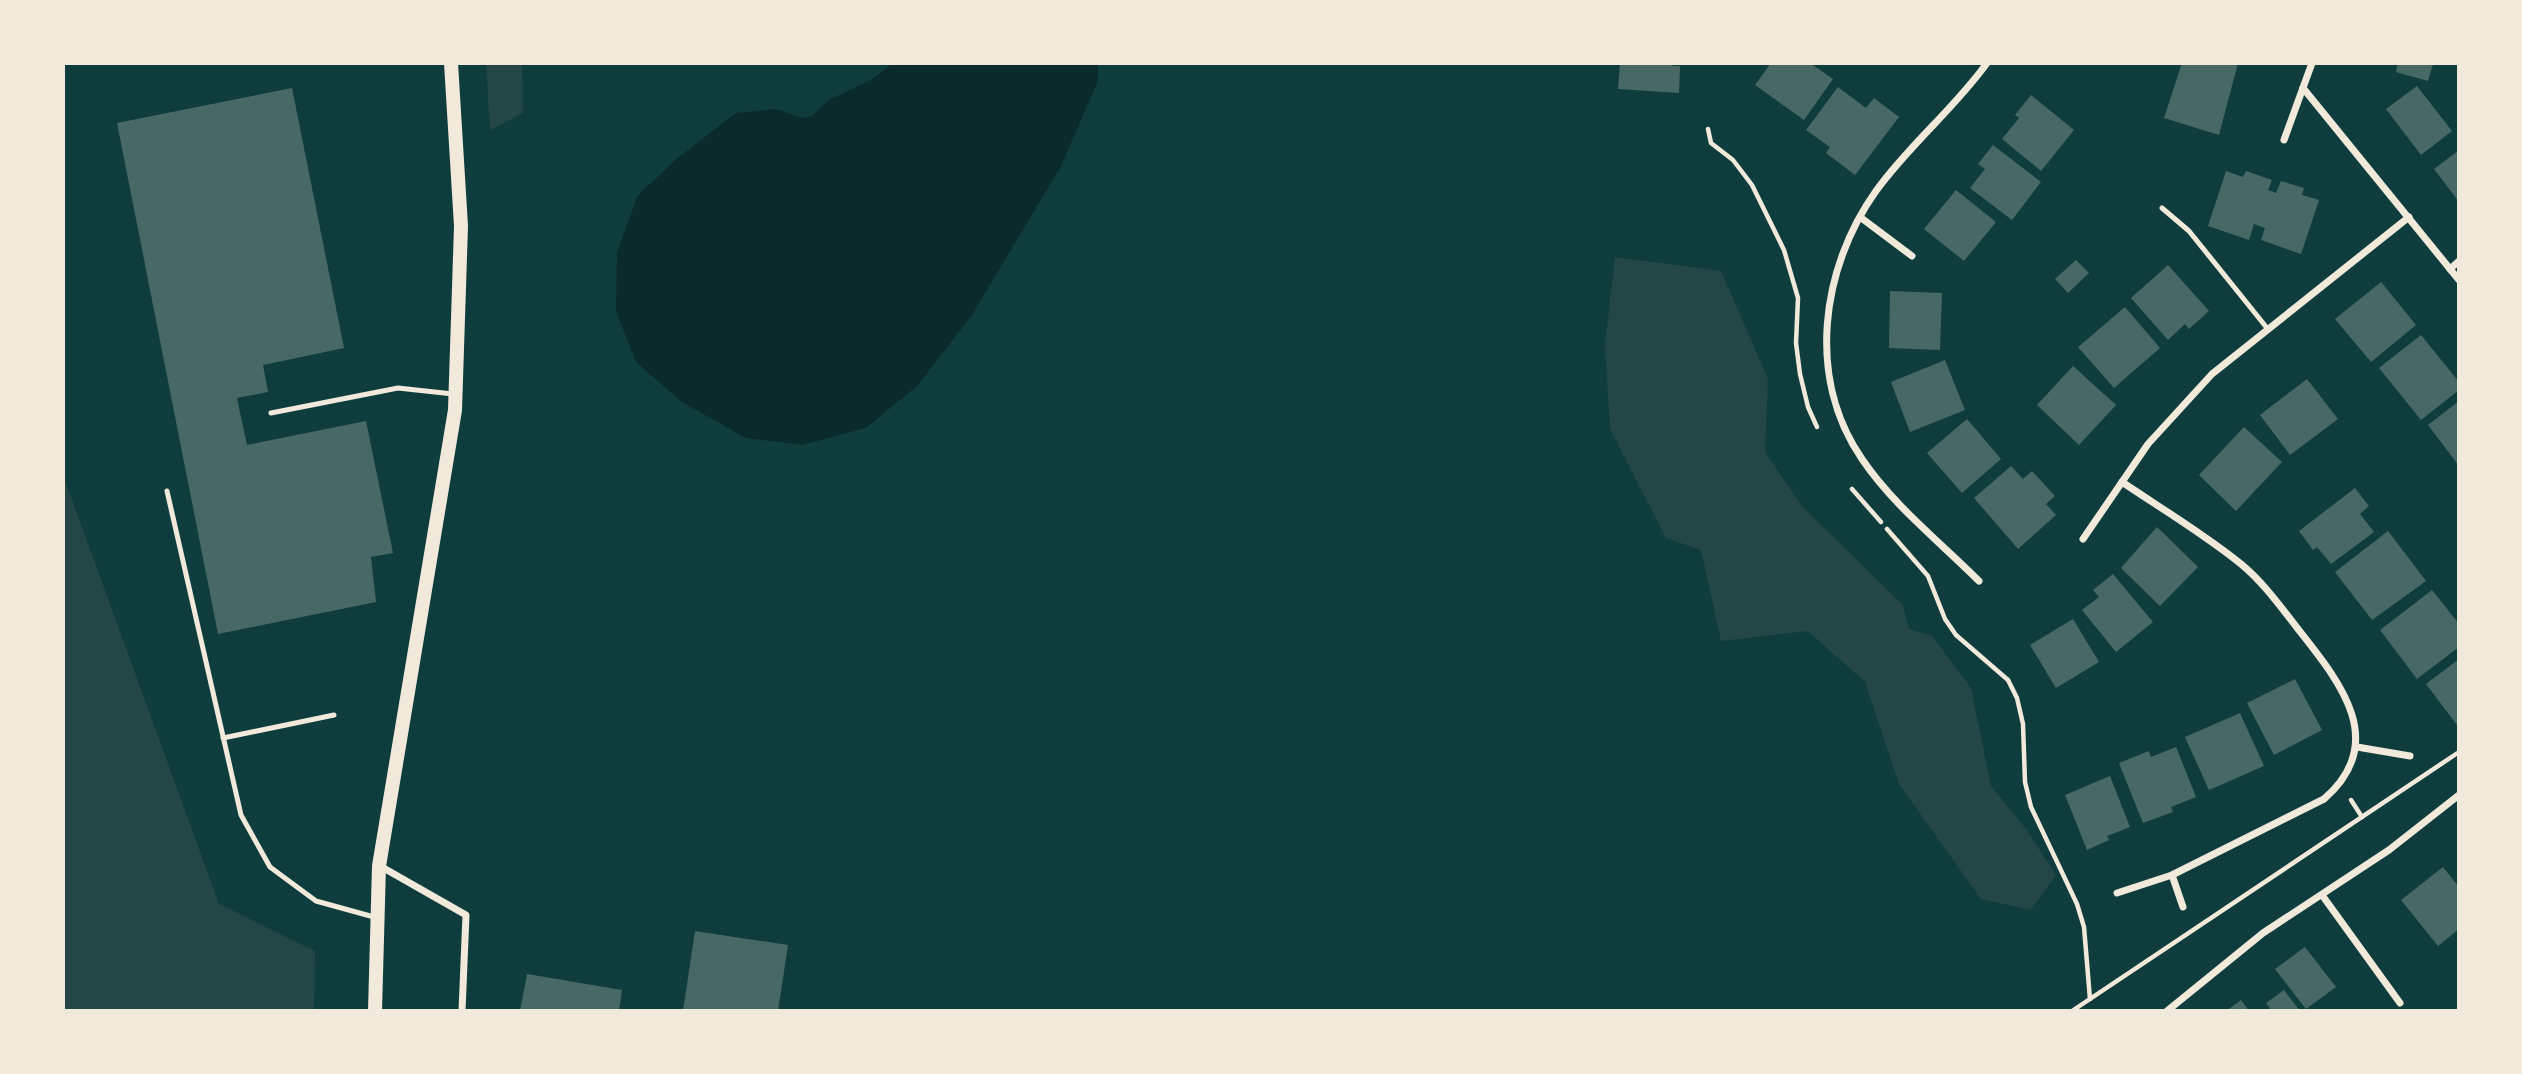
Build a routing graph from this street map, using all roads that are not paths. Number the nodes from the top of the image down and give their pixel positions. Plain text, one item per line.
1 (451, 63) edge
2 (1987, 63) edge
3 (2312, 63) edge
4 (2303, 88) junction
5 (2284, 140) dead end
6 (2162, 208) dead end
7 (1860, 217) junction
8 (2409, 217) junction
9 (1912, 256) dead end
10 (2459, 261) edge
11 (2450, 268) junction
12 (2459, 281) edge
13 (2267, 328) junction
14 (456, 395) junction
15 (271, 413) dead end
16 (2122, 482) junction
17 (167, 491) dead end
18 (2083, 539) dead end
19 (1979, 582) dead end
20 (334, 715) dead end
21 (223, 738) junction
22 (2357, 747) junction
23 (2410, 756) dead end
24 (2459, 795) edge
25 (379, 866) junction
26 (2172, 875) junction
27 (2117, 893) dead end
28 (2322, 895) junction
29 (2183, 907) dead end
30 (377, 918) junction
31 (2400, 1003) dead end
32 (375, 1011) edge
33 (462, 1011) edge
34 (2167, 1011) edge

1 - 14 main road
2 - 7 street
3 - 4 street
4 - 5 street
4 - 8 street
6 - 13 lane
7 - 9 street
7 - 19 street
8 - 11 street
8 - 13 street
10 - 11 street
11 - 12 street
13 - 16 street
14 - 15 lane
14 - 25 main road
16 - 18 street
16 - 22 street
17 - 21 lane
20 - 21 lane
21 - 30 lane
22 - 23 street
22 - 26 street
24 - 28 street
25 - 30 main road
25 - 33 street
26 - 27 street
26 - 29 street
28 - 31 street
28 - 34 street
30 - 32 main road

